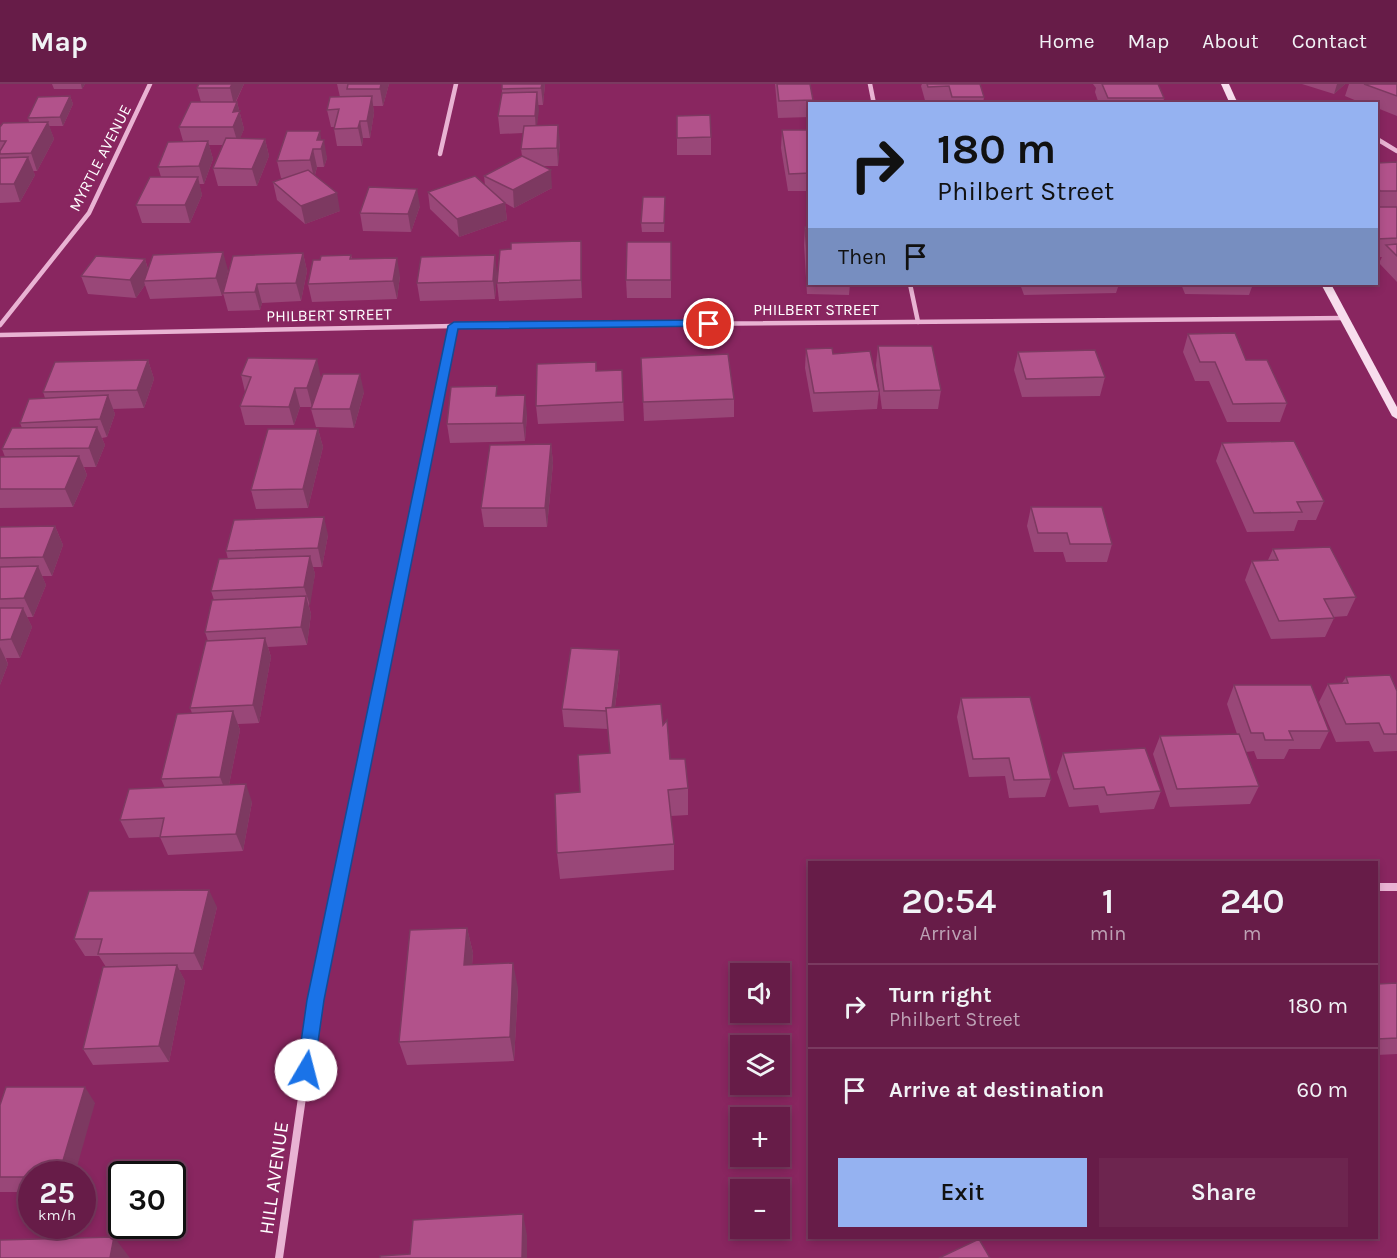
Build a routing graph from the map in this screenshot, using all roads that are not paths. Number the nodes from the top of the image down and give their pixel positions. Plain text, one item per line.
1 (150, 84) edge
2 (456, 84) edge
3 (870, 84) edge
4 (1225, 84) edge
5 (874, 102) edge
6 (1234, 102) edge
7 (1378, 140) edge
8 (1397, 151) edge
9 (440, 153) dead end
10 (910, 285) edge
11 (1326, 285) edge
12 (1343, 318) junction
13 (918, 322) junction
14 (0, 325) edge
15 (454, 326) junction
16 (0, 335) edge
17 (1397, 416) edge
18 (1397, 886) edge
19 (1378, 887) edge
20 (279, 1258) edge

1 - 14 street, MYRTLE AVENUE
2 - 9 street
3 - 5 street
4 - 6 street
7 - 8 street
10 - 13 street
11 - 12 street
12 - 13 street, PHILBERT STREET
12 - 17 street
13 - 15 street, PHILBERT STREET
15 - 16 street, PHILBERT STREET
15 - 20 street, HILL AVENUE
18 - 19 street

